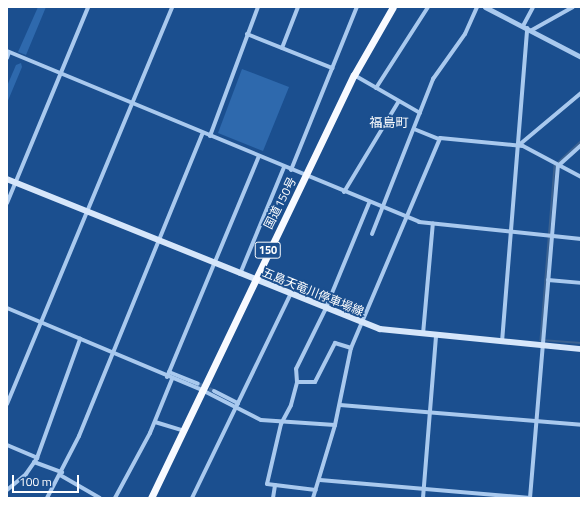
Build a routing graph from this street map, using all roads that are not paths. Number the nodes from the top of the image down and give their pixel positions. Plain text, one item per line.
1 (88, 7) edge
2 (172, 7) edge
3 (258, 7) edge
4 (298, 7) edge
5 (357, 7) edge
6 (393, 7) edge
7 (428, 7) edge
8 (477, 7) edge
9 (484, 7) edge
10 (533, 7) edge
11 (573, 7) edge
12 (528, 28) junction
13 (247, 34) junction
14 (282, 48) junction
15 (8, 52) edge
16 (581, 57) edge
17 (7, 58) edge
18 (332, 68) junction
19 (60, 74) junction
20 (354, 75) junction
21 (376, 88) junction
22 (581, 93) edge
23 (398, 101) junction
24 (132, 104) junction
25 (420, 113) junction
26 (414, 129) junction
27 (202, 134) junction
28 (210, 136) junction
29 (439, 139) junction
30 (581, 145) edge
31 (519, 146) junction
32 (259, 156) junction
33 (558, 166) junction
34 (284, 167) junction
35 (291, 170) junction
36 (305, 176) junction
37 (581, 177) edge
38 (7, 179) edge
39 (16, 183) junction
40 (344, 192) junction
41 (7, 203) edge
42 (369, 203) junction
43 (383, 207) junction
44 (86, 212) junction
45 (407, 216) junction
46 (433, 223) junction
47 (512, 231) junction
48 (372, 234) dead end
49 (552, 236) junction
50 (581, 239) edge
51 (158, 241) junction
52 (214, 264) junction
53 (239, 274) junction
54 (254, 280) junction
55 (548, 280) junction
56 (581, 283) edge
57 (290, 295) junction
58 (7, 308) edge
59 (325, 310) junction
60 (41, 323) junction
61 (362, 324) junction
62 (423, 335) junction
63 (436, 337) junction
64 (80, 339) junction
65 (502, 342) junction
66 (542, 346) junction
67 (351, 348) junction
68 (581, 349) edge
69 (112, 353) junction
70 (170, 376) junction
71 (297, 382) junction
72 (200, 387) junction
73 (214, 391) tunnel mouth
74 (7, 404) edge
75 (237, 405) junction
76 (340, 405) junction
77 (430, 412) junction
78 (155, 422) junction
79 (284, 422) junction
80 (536, 422) junction
81 (335, 425) junction
82 (581, 425) edge
83 (182, 430) junction
84 (7, 445) edge
85 (36, 460) junction
86 (61, 474) junction
87 (320, 480) junction
88 (275, 485) junction
89 (424, 489) junction
90 (7, 490) edge
91 (316, 490) junction
92 (47, 498) edge
93 (100, 498) edge
94 (114, 498) edge
95 (151, 498) edge
96 (192, 498) edge
97 (273, 498) edge
98 (313, 498) edge
99 (423, 498) edge
100 (530, 498) edge

1 - 19 street
2 - 24 street
3 - 13 street
4 - 14 street
5 - 18 street
6 - 20 highway, 国道150号 / 150
7 - 21 street
8 - 25 street
9 - 12 street
10 - 12 street
11 - 12 street
12 - 16 street
12 - 31 street
13 - 14 street
13 - 28 street
14 - 18 street
15 - 17 street
15 - 19 street
18 - 35 street
19 - 24 street
19 - 39 street
20 - 21 street
20 - 36 highway, 国道150号 / 150
21 - 23 street
22 - 31 street
23 - 25 street
23 - 40 street
24 - 27 street
24 - 44 street
25 - 26 street
26 - 29 street
26 - 43 street
27 - 28 street
27 - 51 street
28 - 32 street
29 - 31 street
29 - 45 street
30 - 33 street
31 - 33 street
31 - 47 street
32 - 34 street
32 - 52 street
33 - 37 street
33 - 49 street
34 - 35 street
34 - 53 street
35 - 36 street
36 - 40 street
36 - 54 highway, 国道150号 / 150
38 - 39 main road, 五島天竜川停車場線
39 - 41 street
39 - 44 main road, 五島天竜川停車場線
40 - 42 street
42 - 43 street
42 - 59 street
43 - 45 street
43 - 48 street
44 - 51 main road, 五島天竜川停車場線
44 - 60 street
45 - 46 street
45 - 61 street
46 - 47 street
46 - 62 street
47 - 49 street
47 - 65 street
49 - 50 street
49 - 55 street
51 - 52 main road, 五島天竜川停車場線
51 - 69 street
52 - 53 main road, 五島天竜川停車場線
52 - 70 street
53 - 54 main road, 五島天竜川停車場線
54 - 57 main road, 五島天竜川停車場線
54 - 72 highway, 国道150号 / 150
55 - 56 street
55 - 66 street
57 - 59 main road, 五島天竜川停車場線
57 - 75 street
58 - 60 street
59 - 61 main road, 五島天竜川停車場線
59 - 71 street
60 - 64 street
60 - 74 street
61 - 62 main road, 五島天竜川停車場線
61 - 67 street
62 - 63 main road, 五島天竜川停車場線
63 - 65 main road, 五島天竜川停車場線
63 - 77 street
64 - 69 street
64 - 85 street
65 - 66 main road, 五島天竜川停車場線
66 - 68 main road, 五島天竜川停車場線
66 - 80 street
67 - 71 street
67 - 76 street
69 - 70 street
69 - 86 street
70 - 72 street
70 - 72 street
70 - 78 street
71 - 79 street
72 - 75 street
72 - 83 highway, 国道150号 / 150
73 - 75 street
75 - 79 street
75 - 96 street
76 - 77 street
76 - 81 street
77 - 80 street
77 - 89 street
78 - 83 street
78 - 94 street
79 - 81 street
79 - 88 street
80 - 82 street
80 - 100 street
81 - 87 street
83 - 95 highway, 国道150号 / 150
84 - 85 street
85 - 86 street
85 - 90 street
86 - 92 street
86 - 93 street
87 - 89 street
87 - 91 street
88 - 91 street
88 - 97 street
89 - 99 street
89 - 100 street
91 - 98 street

